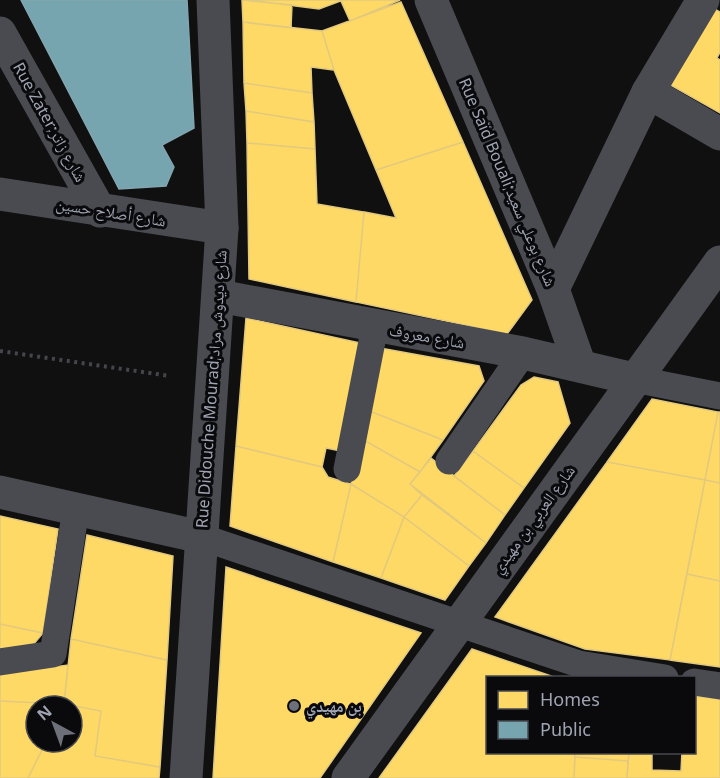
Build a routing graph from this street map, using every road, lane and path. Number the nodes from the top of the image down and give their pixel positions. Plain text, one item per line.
1 (213, 0) edge
2 (431, 0) edge
3 (703, 0) edge
4 (687, 14) edge
5 (0, 33) edge
6 (648, 92) junction
7 (720, 134) edge
8 (0, 194) edge
9 (100, 211) junction
10 (222, 228) junction
11 (720, 262) edge
12 (553, 289) junction
13 (219, 296) junction
14 (375, 326) junction
15 (0, 351) edge
16 (523, 353) junction
17 (580, 366) junction
18 (634, 379) junction
19 (212, 382) junction
20 (720, 396) edge
21 (449, 461) dead end
22 (347, 469) dead end
23 (0, 492) edge
24 (76, 509) junction
25 (201, 537) junction
26 (458, 624) junction
27 (0, 662) edge
28 (653, 676) edge
29 (696, 682) edge
30 (720, 686) edge
31 (186, 778) edge
32 (348, 778) edge

1 - 10 street, Rue Didouche Mourad;شارع ديدوش مراد
2 - 12 street, Rue Saïd Bouali;شارع بوعلي سعيد
3 - 4 street
4 - 6 street
5 - 9 street, Rue Zater;شارع زاتر
6 - 7 street
6 - 12 street
8 - 9 street, شارع أصلاح حسين
9 - 10 street, شارع أصلاح حسين
10 - 13 street, Rue Didouche Mourad;شارع ديدوش مراد
11 - 18 street, شارع العربي بن مهيدي
12 - 17 street, Rue Saïd Bouali;شارع بوعلي سعيد
13 - 14 street, شارع معروف
13 - 19 street, Rue Didouche Mourad;شارع ديدوش مراد
14 - 16 street, شارع معروف
14 - 22 lane
15 - 19 path
16 - 17 street, شارع معروف
16 - 21 lane
17 - 18 street, شارع معروف
18 - 20 lane
18 - 26 street, شارع العربي بن مهيدي
19 - 25 street, Rue Didouche Mourad;شارع ديدوش مراد
23 - 24 street
24 - 25 street
24 - 27 lane
25 - 26 lane
25 - 31 street, Rue Didouche Mourad;شارع ديدوش مراد
26 - 28 lane
26 - 32 street, شارع العربي بن مهيدي
29 - 30 lane

